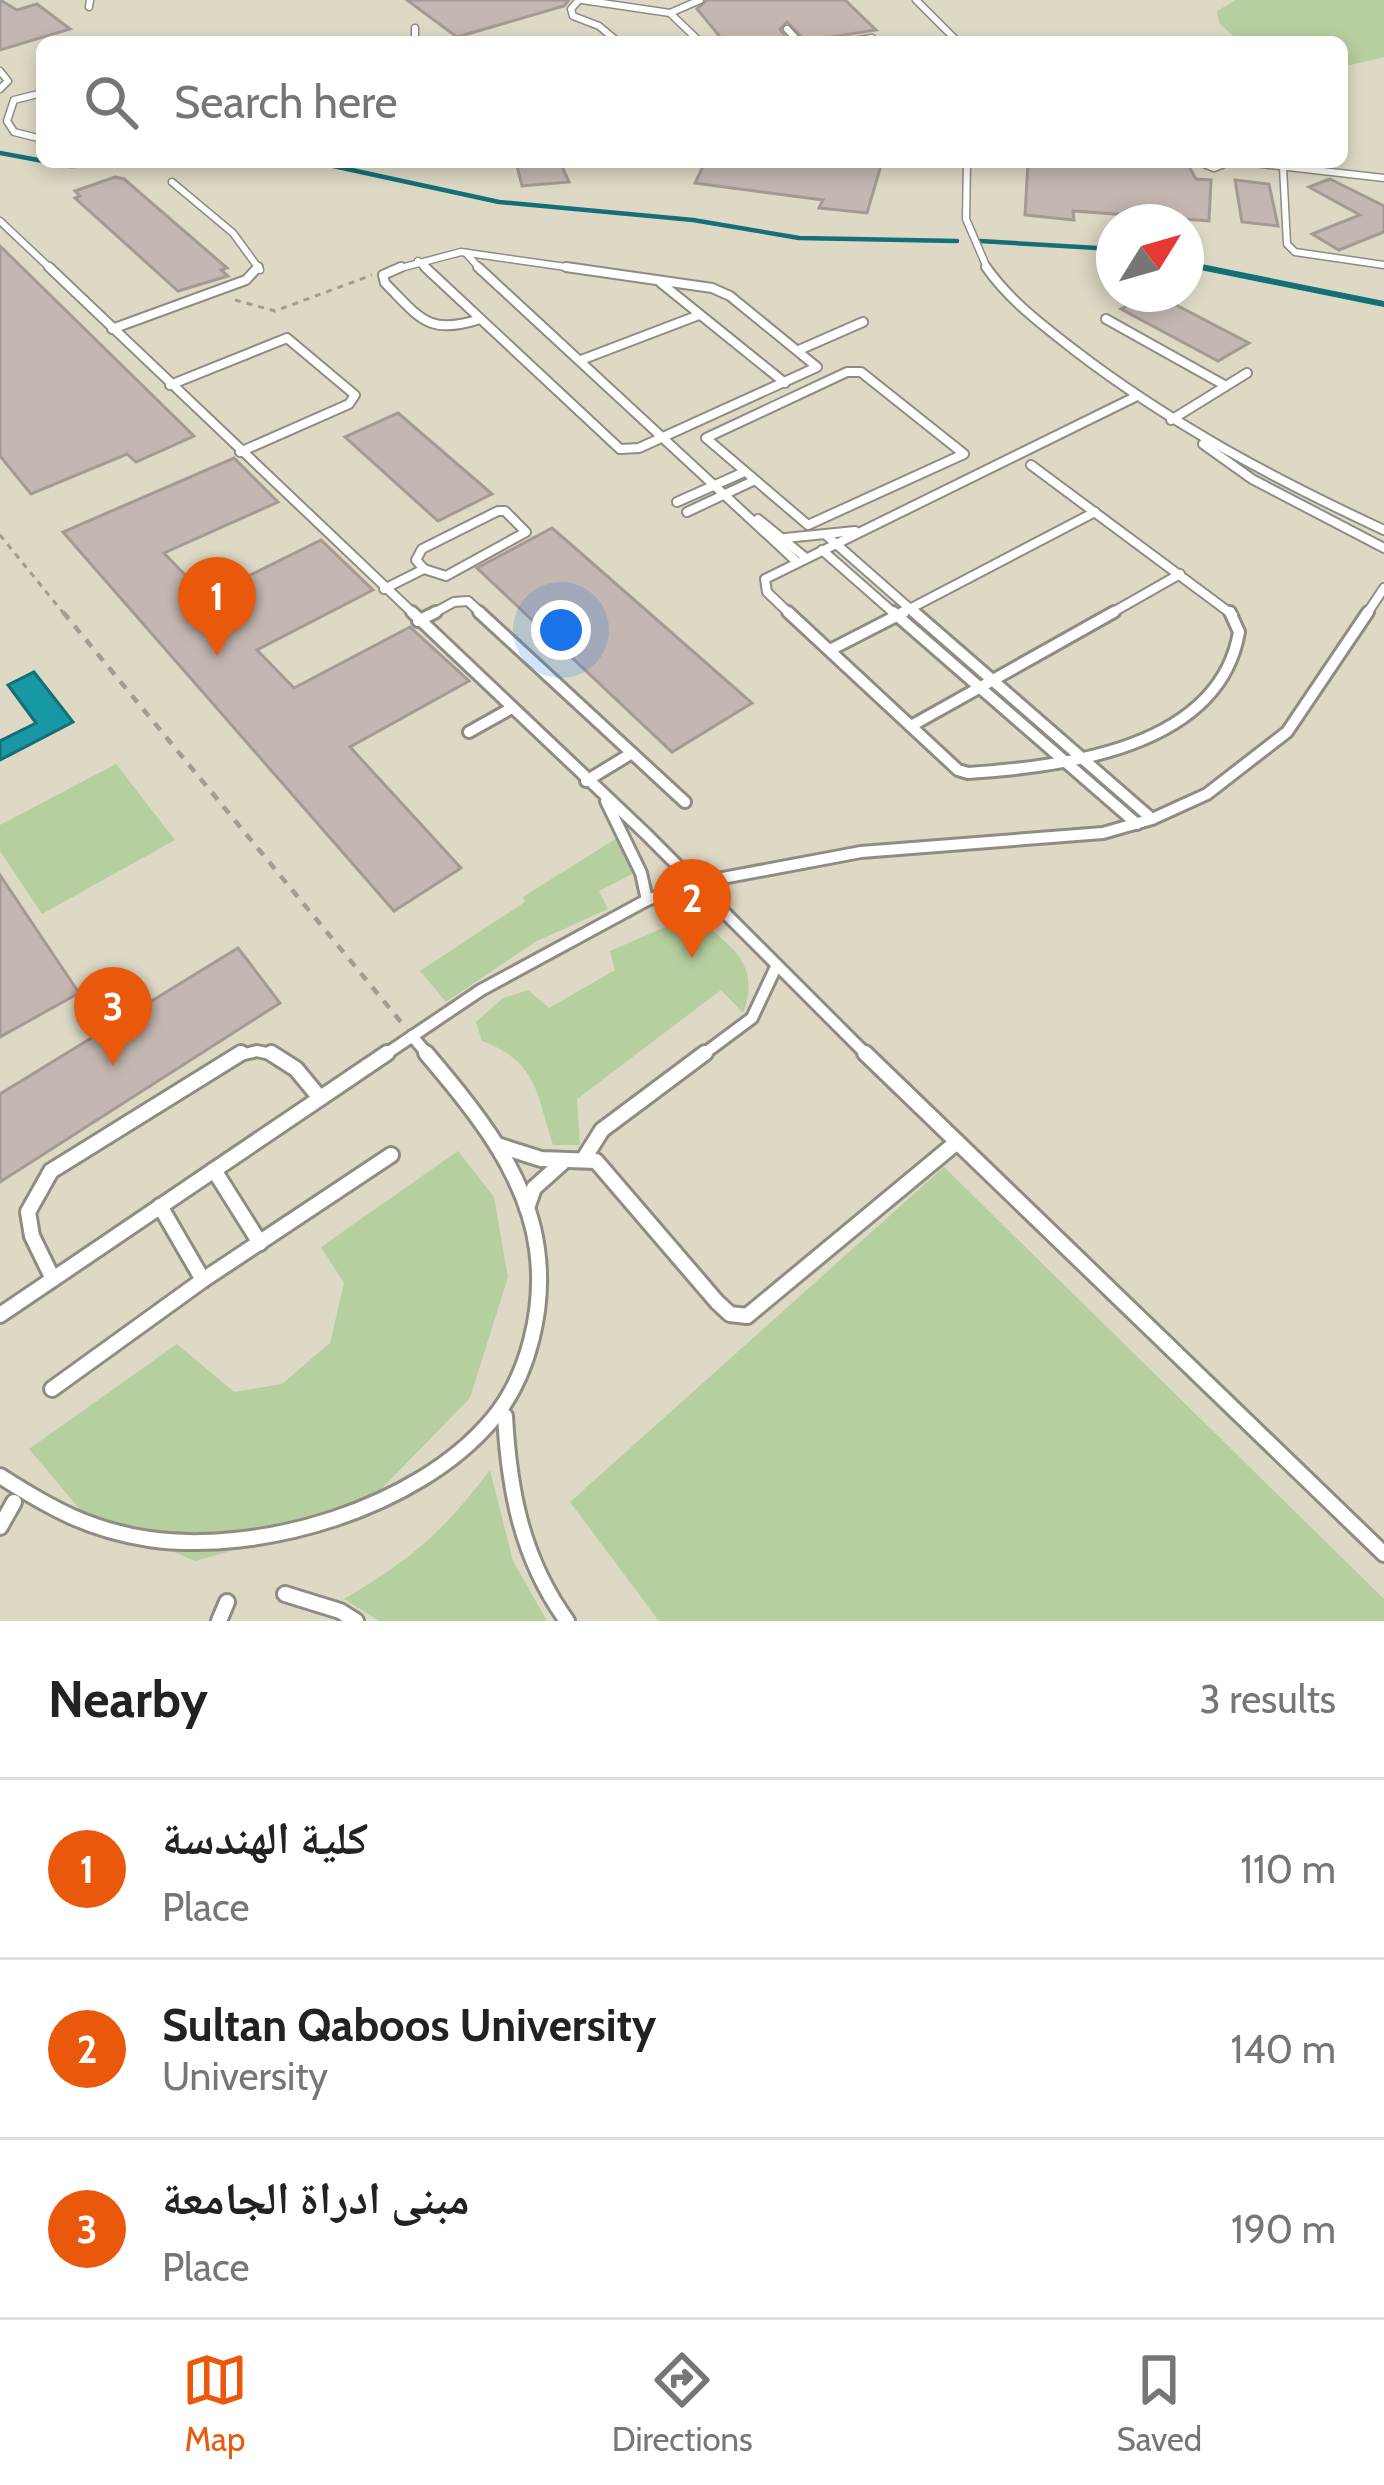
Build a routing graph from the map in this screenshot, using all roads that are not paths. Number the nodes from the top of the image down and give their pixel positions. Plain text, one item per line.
1 (580, 0) edge
2 (700, 0) edge
3 (916, 0) edge
4 (670, 13) junction
5 (415, 28) dead end
6 (788, 29) dead end
7 (415, 36) edge
8 (611, 36) edge
9 (694, 36) edge
10 (794, 36) edge
11 (952, 36) edge
12 (0, 71) edge
13 (0, 89) edge
14 (36, 95) edge
15 (36, 138) edge
16 (967, 168) edge
17 (1283, 168) edge
18 (1292, 168) edge
19 (1384, 178) edge
20 (172, 182) dead end
21 (0, 221) edge
22 (466, 253) junction
23 (418, 261) junction
24 (1384, 265) edge
25 (659, 281) junction
26 (699, 315) junction
27 (481, 319) junction
28 (1106, 319) dead end
29 (863, 322) dead end
30 (112, 329) junction
31 (799, 350) junction
32 (581, 360) junction
33 (1247, 373) dead end
34 (785, 383) junction
35 (170, 385) junction
36 (1226, 386) junction
37 (1136, 397) junction
38 (1171, 420) junction
39 (1192, 434) junction
40 (664, 436) junction
41 (240, 452) junction
42 (1030, 465) dead end
43 (742, 472) junction
44 (753, 481) junction
45 (715, 485) junction
46 (724, 494) junction
47 (677, 502) dead end
48 (740, 508) junction
49 (687, 512) dead end
50 (1095, 512) junction
51 (1384, 530) edge
52 (780, 537) junction
53 (831, 539) junction
54 (1384, 549) edge
55 (822, 550) junction
56 (801, 560) junction
57 (424, 569) junction
58 (1180, 574) junction
59 (1384, 588) edge
60 (384, 589) junction
61 (910, 608) junction
62 (898, 615) junction
63 (418, 620) junction
64 (830, 650) junction
65 (993, 680) junction
66 (980, 687) junction
67 (510, 709) junction
68 (911, 726) junction
69 (469, 732) dead end
70 (632, 753) junction
71 (1084, 760) junction
72 (1068, 764) junction
73 (586, 781) junction
74 (606, 801) junction
75 (685, 802) dead end
76 (1152, 819) junction
77 (1137, 824) junction
78 (696, 883) junction
79 (647, 900) junction
80 (776, 967) junction
81 (412, 1036) junction
82 (320, 1098) junction
83 (957, 1142) junction
84 (497, 1145) junction
85 (391, 1155) dead end
86 (586, 1157) junction
87 (565, 1161) junction
88 (214, 1170) junction
89 (160, 1206) junction
90 (527, 1208) junction
91 (260, 1244) junction
92 (53, 1279) junction
93 (203, 1280) junction
94 (0, 1315) edge
95 (52, 1390) dead end
96 (505, 1414) junction
97 (474, 1460) dead end
98 (0, 1476) edge
99 (14, 1502) junction
100 (27, 1518) dead end
101 (0, 1527) edge
102 (1384, 1554) edge
103 (316, 1580) dead end
104 (282, 1593) junction
105 (263, 1596) dead end
106 (245, 1599) dead end
107 (219, 1621) edge
108 (356, 1621) edge
109 (567, 1621) edge

1 - 4 lane
1 - 8 lane
2 - 4 lane
3 - 11 lane
4 - 9 lane
5 - 7 lane
6 - 10 lane
12 - 13 lane
14 - 15 lane
16 - 37 lane
17 - 24 lane
18 - 19 lane
20 - 30 lane
21 - 30 lane
22 - 23 lane
22 - 25 lane
22 - 32 lane
23 - 27 lane
23 - 27 lane
25 - 26 lane
25 - 31 lane
26 - 32 lane
26 - 34 lane
27 - 40 lane
28 - 36 lane
29 - 31 lane
30 - 35 lane
31 - 34 lane
32 - 40 lane
33 - 36 lane
34 - 40 lane
35 - 41 lane
35 - 41 lane
36 - 38 lane
37 - 38 lane
37 - 53 lane
38 - 39 lane
39 - 51 lane
39 - 54 lane
40 - 45 lane
41 - 60 lane
42 - 50 lane
43 - 44 lane
43 - 44 lane
43 - 45 lane
44 - 46 lane
45 - 46 lane
45 - 47 lane
46 - 48 lane
46 - 49 lane
48 - 52 lane
48 - 56 lane
50 - 58 lane
50 - 61 lane
52 - 53 lane
52 - 56 lane
53 - 55 lane
53 - 61 lane
55 - 56 lane
55 - 62 lane
56 - 64 lane
57 - 57 lane
57 - 60 lane
58 - 65 lane
58 - 71 lane
59 - 76 lane
60 - 63 lane
61 - 62 lane
61 - 65 lane
62 - 64 lane
62 - 66 lane
63 - 67 lane
63 - 70 lane
64 - 68 lane
65 - 66 lane
65 - 71 lane
66 - 68 lane
66 - 72 lane
67 - 69 lane
67 - 73 lane
68 - 72 lane
70 - 73 lane
70 - 75 lane
71 - 72 lane
71 - 76 lane
72 - 77 lane
73 - 74 lane
74 - 78 lane
74 - 79 lane
76 - 77 lane
77 - 78 lane
78 - 79 lane
78 - 80 lane
79 - 81 lane
80 - 83 lane
80 - 86 lane
81 - 82 lane
81 - 84 lane
82 - 88 lane
82 - 92 lane
83 - 86 lane
83 - 102 lane
84 - 87 lane
84 - 90 lane
85 - 91 lane
86 - 87 lane
87 - 90 lane
88 - 89 lane
88 - 91 lane
89 - 92 lane
89 - 93 lane
90 - 96 lane
91 - 93 lane
92 - 94 lane
93 - 95 lane
96 - 97 lane
96 - 109 lane
98 - 99 lane
99 - 100 lane
99 - 101 lane
103 - 104 lane
104 - 105 lane
104 - 108 lane
106 - 107 lane

